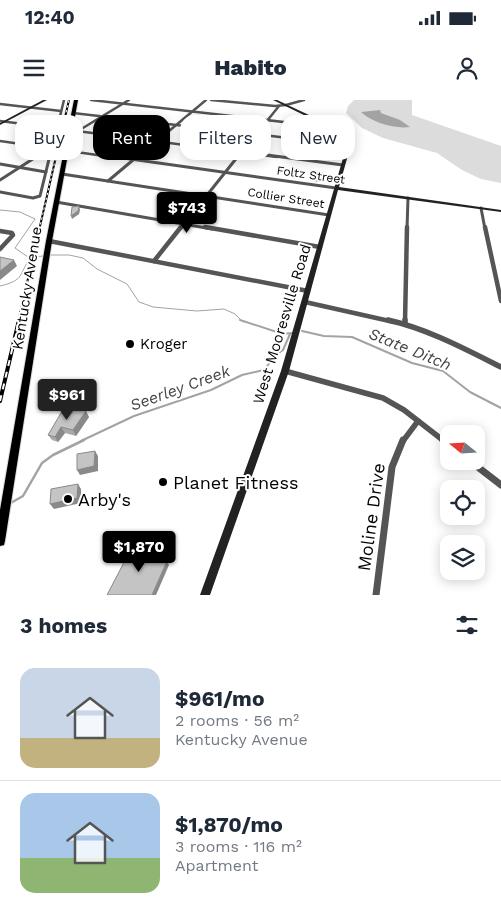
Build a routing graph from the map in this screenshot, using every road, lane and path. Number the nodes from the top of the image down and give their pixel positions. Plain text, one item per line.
1 (45, 100) edge
2 (64, 100) edge
3 (76, 100) edge
4 (91, 100) edge
5 (128, 100) edge
6 (206, 100) edge
7 (211, 100) edge
8 (276, 100) edge
9 (304, 100) edge
10 (0, 104) edge
11 (123, 104) junction
12 (286, 105) junction
13 (279, 106) junction
14 (31, 108) junction
15 (61, 111) junction
16 (192, 112) junction
17 (73, 113) joint
18 (60, 115) edge
19 (93, 115) edge
20 (104, 115) edge
21 (220, 115) edge
22 (307, 115) edge
23 (271, 116) edge
24 (2, 122) edge
25 (15, 123) edge
26 (170, 124) edge
27 (176, 125) junction
28 (180, 125) edge
29 (170, 130) edge
30 (0, 141) edge
31 (15, 143) edge
32 (271, 156) edge
33 (33, 160) edge
34 (49, 160) edge
35 (64, 160) edge
36 (133, 160) joint
37 (236, 160) edge
38 (345, 160) edge
39 (0, 164) edge
40 (343, 165) junction
41 (20, 168) junction
42 (46, 172) junction
43 (225, 173) junction
44 (62, 174) junction
45 (0, 180) edge
46 (108, 181) junction
47 (336, 188) junction
48 (0, 192) edge
49 (206, 196) junction
50 (408, 198) junction
51 (56, 202) junction
52 (481, 208) junction
53 (501, 211) edge
54 (329, 215) junction
55 (184, 224) junction
56 (0, 231) edge
57 (49, 241) junction
58 (320, 247) junction
59 (0, 249) edge
60 (154, 261) junction
61 (308, 291) junction
62 (501, 301) edge
63 (305, 302) junction
64 (405, 324) junction
65 (501, 367) edge
66 (285, 371) junction
67 (418, 421) junction
68 (440, 438) edge
69 (482, 470) edge
70 (501, 485) edge
71 (0, 542) edge
72 (205, 595) edge
73 (376, 595) edge

1 - 14 main road
2 - 15 street
3 - 17 main road, Kentucky Avenue
4 - 11 street
5 - 11 street
6 - 16 street
7 - 13 street
8 - 12 main road
9 - 12 street
10 - 14 street
11 - 16 street
11 - 20 street
12 - 13 street
12 - 22 main road
13 - 23 street
14 - 15 street
14 - 24 main road
15 - 18 street
16 - 21 street
16 - 27 street
17 - 19 street
24 - 25 street
26 - 27 street
27 - 28 street
27 - 29 street
30 - 31 street, Foltz Street
32 - 40 street
33 - 41 street
34 - 42 street
35 - 44 main road, Kentucky Avenue
36 - 43 street, Foltz Street
36 - 46 street
37 - 43 street
38 - 40 main road, West Mooresville Road
39 - 41 street
40 - 47 main road, West Mooresville Road
41 - 42 street
41 - 45 street
42 - 48 street
43 - 47 street, Foltz Street
43 - 49 street
44 - 46 street, Collier Street
44 - 51 main road, Kentucky Avenue
46 - 49 street, Collier Street
47 - 50 main road, Foltz Street
47 - 54 main road, West Mooresville Road
49 - 54 street, Collier Street
49 - 55 street
50 - 52 main road, Foltz Street
50 - 64 street
51 - 55 street
51 - 57 main road, Kentucky Avenue
52 - 53 main road, Foltz Street
52 - 62 street
54 - 58 main road, West Mooresville Road
55 - 58 street
55 - 60 street
56 - 59 street
57 - 60 street
57 - 71 main road, Kentucky Avenue
58 - 61 main road, West Mooresville Road
60 - 61 street
61 - 63 main road, West Mooresville Road
63 - 64 street
63 - 66 main road, West Mooresville Road
64 - 65 street
66 - 67 street
66 - 72 main road, West Mooresville Road
67 - 68 street
67 - 73 street, Moline Drive
69 - 70 street

